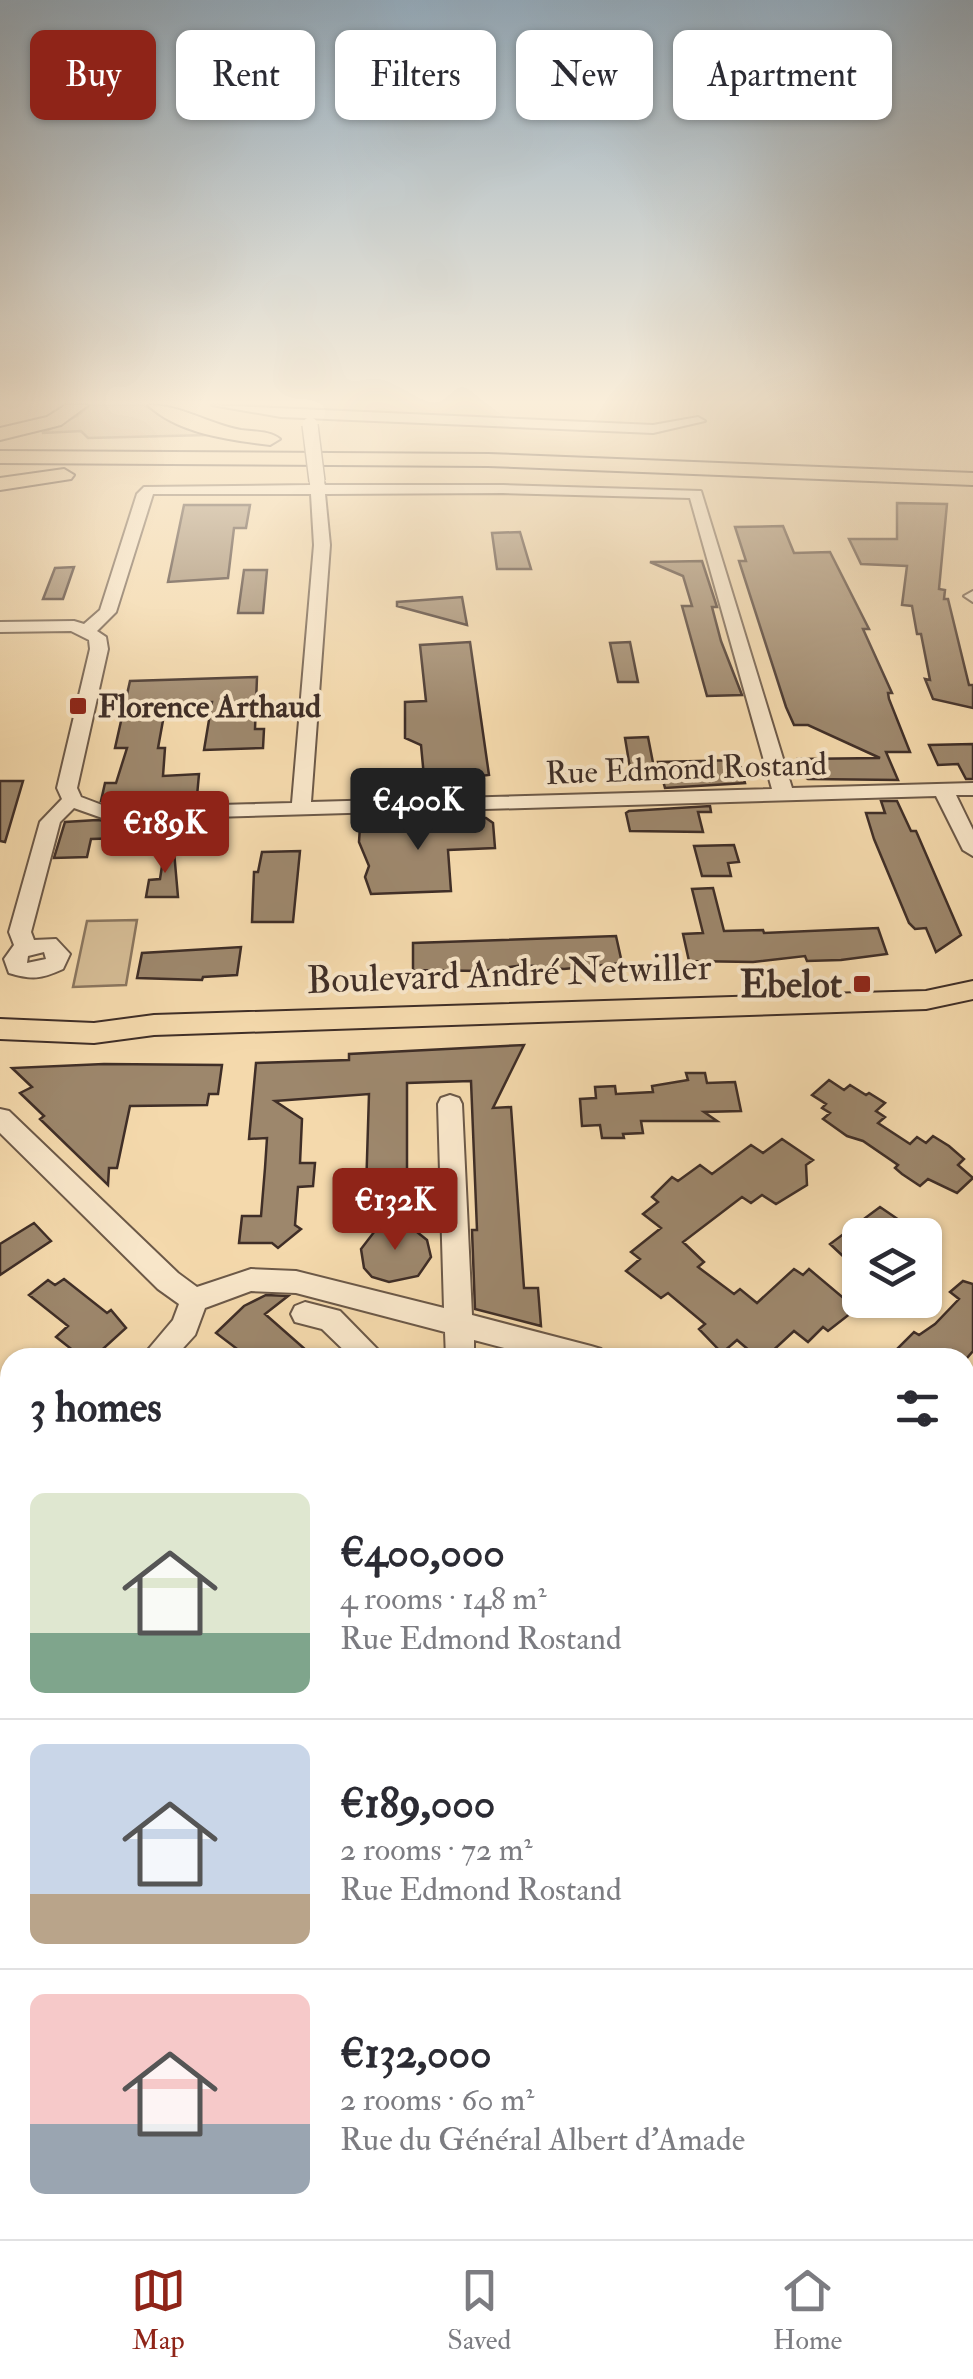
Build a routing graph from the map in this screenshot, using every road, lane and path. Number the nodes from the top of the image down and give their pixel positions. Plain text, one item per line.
1 (142, 509) edge
2 (320, 509) edge
3 (701, 509) edge
4 (0, 627) edge
5 (88, 630) junction
6 (973, 789) edge
7 (943, 790) junction
8 (784, 795) junction
9 (73, 801) junction
10 (301, 808) junction
11 (973, 850) edge
12 (26, 948) dead end
13 (973, 990) edge
14 (926, 1000) junction
15 (0, 1008) edge
16 (973, 1009) edge
17 (154, 1025) junction
18 (0, 1029) edge
19 (450, 1104) dead end
20 (0, 1118) edge
21 (194, 1300) junction
22 (305, 1314) dead end
23 (458, 1324) junction
24 (165, 1348) edge
25 (362, 1348) edge
26 (459, 1348) edge
27 (552, 1348) edge

1 - 5 street
2 - 10 street
3 - 8 street
4 - 5 street
5 - 9 street
6 - 7 street, Rue Edmond Rostand
7 - 8 street, Rue Edmond Rostand
7 - 11 street
8 - 10 street, Rue Edmond Rostand
9 - 10 street, Rue Edmond Rostand
9 - 12 street
13 - 14 main road, Boulevard André Netwiller
14 - 16 main road, Boulevard André Netwiller
14 - 17 main road, Boulevard André Netwiller
15 - 17 main road, Boulevard André Netwiller
17 - 18 main road, Boulevard André Netwiller
19 - 23 street
20 - 21 street
21 - 23 street
21 - 24 street
22 - 25 street
23 - 26 street
23 - 27 street

